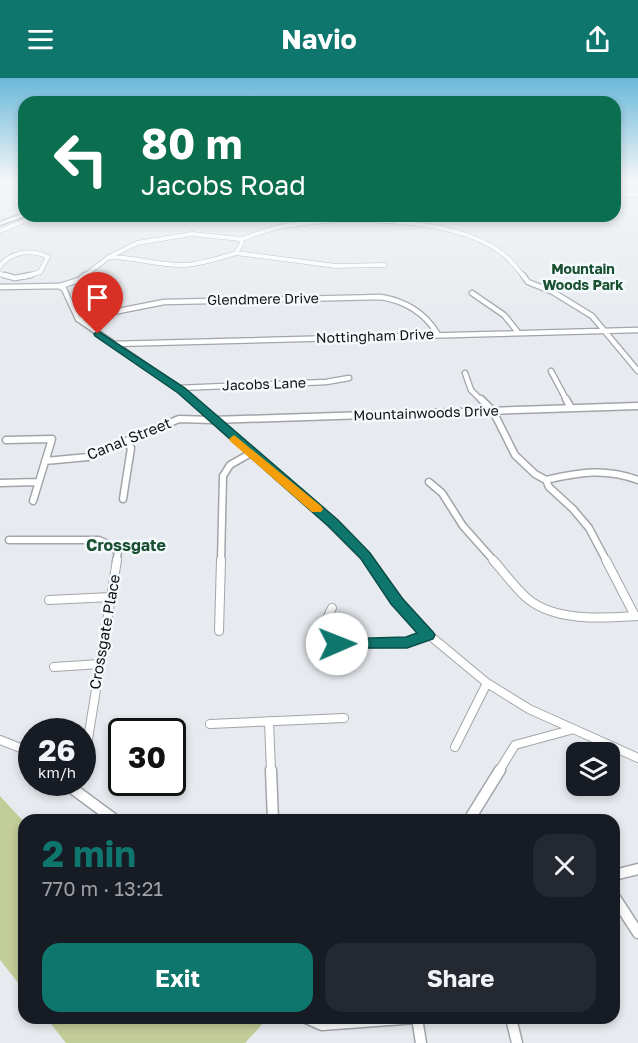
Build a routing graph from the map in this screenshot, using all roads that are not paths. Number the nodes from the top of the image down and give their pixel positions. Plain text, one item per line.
1 (282, 226) edge
2 (430, 226) edge
3 (241, 239) junction
4 (236, 253) junction
5 (109, 257) junction
6 (385, 265) dead end
7 (0, 266) edge
8 (0, 274) edge
9 (20, 278) junction
10 (59, 286) junction
11 (0, 287) edge
12 (15, 287) junction
13 (472, 293) dead end
14 (78, 319) junction
15 (638, 330) edge
16 (517, 331) junction
17 (606, 331) junction
18 (437, 333) junction
19 (112, 344) junction
20 (550, 370) dead end
21 (638, 371) edge
22 (465, 373) dead end
23 (349, 378) dead end
24 (178, 388) junction
25 (638, 406) edge
26 (571, 408) junction
27 (493, 411) junction
28 (213, 420) junction
29 (6, 440) dead end
30 (126, 442) junction
31 (250, 453) junction
32 (45, 461) junction
33 (546, 480) junction
34 (638, 480) edge
35 (39, 482) junction
36 (429, 482) dead end
37 (0, 483) edge
38 (123, 499) dead end
39 (33, 501) dead end
40 (9, 540) dead end
41 (111, 597) junction
42 (49, 600) dead end
43 (332, 608) dead end
44 (637, 616) edge
45 (219, 631) dead end
46 (428, 635) junction
47 (100, 664) junction
48 (54, 667) dead end
49 (487, 683) junction
50 (91, 718) edge
51 (344, 718) dead end
52 (269, 721) junction
53 (210, 724) dead end
54 (574, 729) junction
55 (0, 740) edge
56 (18, 747) edge
57 (454, 747) dead end
58 (638, 758) edge
59 (83, 796) edge
60 (107, 814) edge
61 (273, 814) edge
62 (472, 814) edge
63 (638, 869) edge
64 (620, 874) edge
65 (620, 905) edge
66 (638, 933) edge
67 (320, 1024) edge
68 (342, 1024) edge
69 (417, 1024) edge
70 (512, 1024) edge
71 (421, 1043) edge
72 (517, 1043) edge

1 - 3 street
2 - 17 street
3 - 4 street
3 - 5 street
4 - 5 street
4 - 6 street
5 - 10 street
7 - 9 street
8 - 9 street
9 - 12 street
10 - 12 street
10 - 14 street
11 - 12 street
13 - 16 street
14 - 18 street, Glendmere Drive
14 - 19 street
15 - 17 street, Nottingham Drive
16 - 17 street, Nottingham Drive
16 - 18 street, Nottingham Drive
17 - 21 street
18 - 19 street, Nottingham Drive
19 - 24 street
20 - 26 street
22 - 27 street
23 - 24 street, Jacobs Lane
24 - 28 street
25 - 26 street, Mountainwoods Drive
26 - 27 street, Mountainwoods Drive
27 - 28 street, Mountainwoods Drive
27 - 33 street
28 - 30 street, Canal Street
28 - 31 street
29 - 32 street
30 - 32 street, Canal Street
30 - 38 street
31 - 45 street
31 - 46 street
32 - 35 street
33 - 34 street
33 - 44 street
35 - 37 street
35 - 39 street
36 - 44 street
40 - 41 street, Crossgate Place
41 - 42 street
41 - 47 street, Crossgate Place
43 - 46 street
46 - 49 street
47 - 48 street
47 - 50 street, Crossgate Place
49 - 54 street
49 - 57 street
51 - 52 street
52 - 53 street
52 - 61 street
54 - 58 street
54 - 62 street
55 - 56 street
59 - 60 street
63 - 64 street
65 - 66 street
67 - 68 street
69 - 71 street
70 - 72 street

